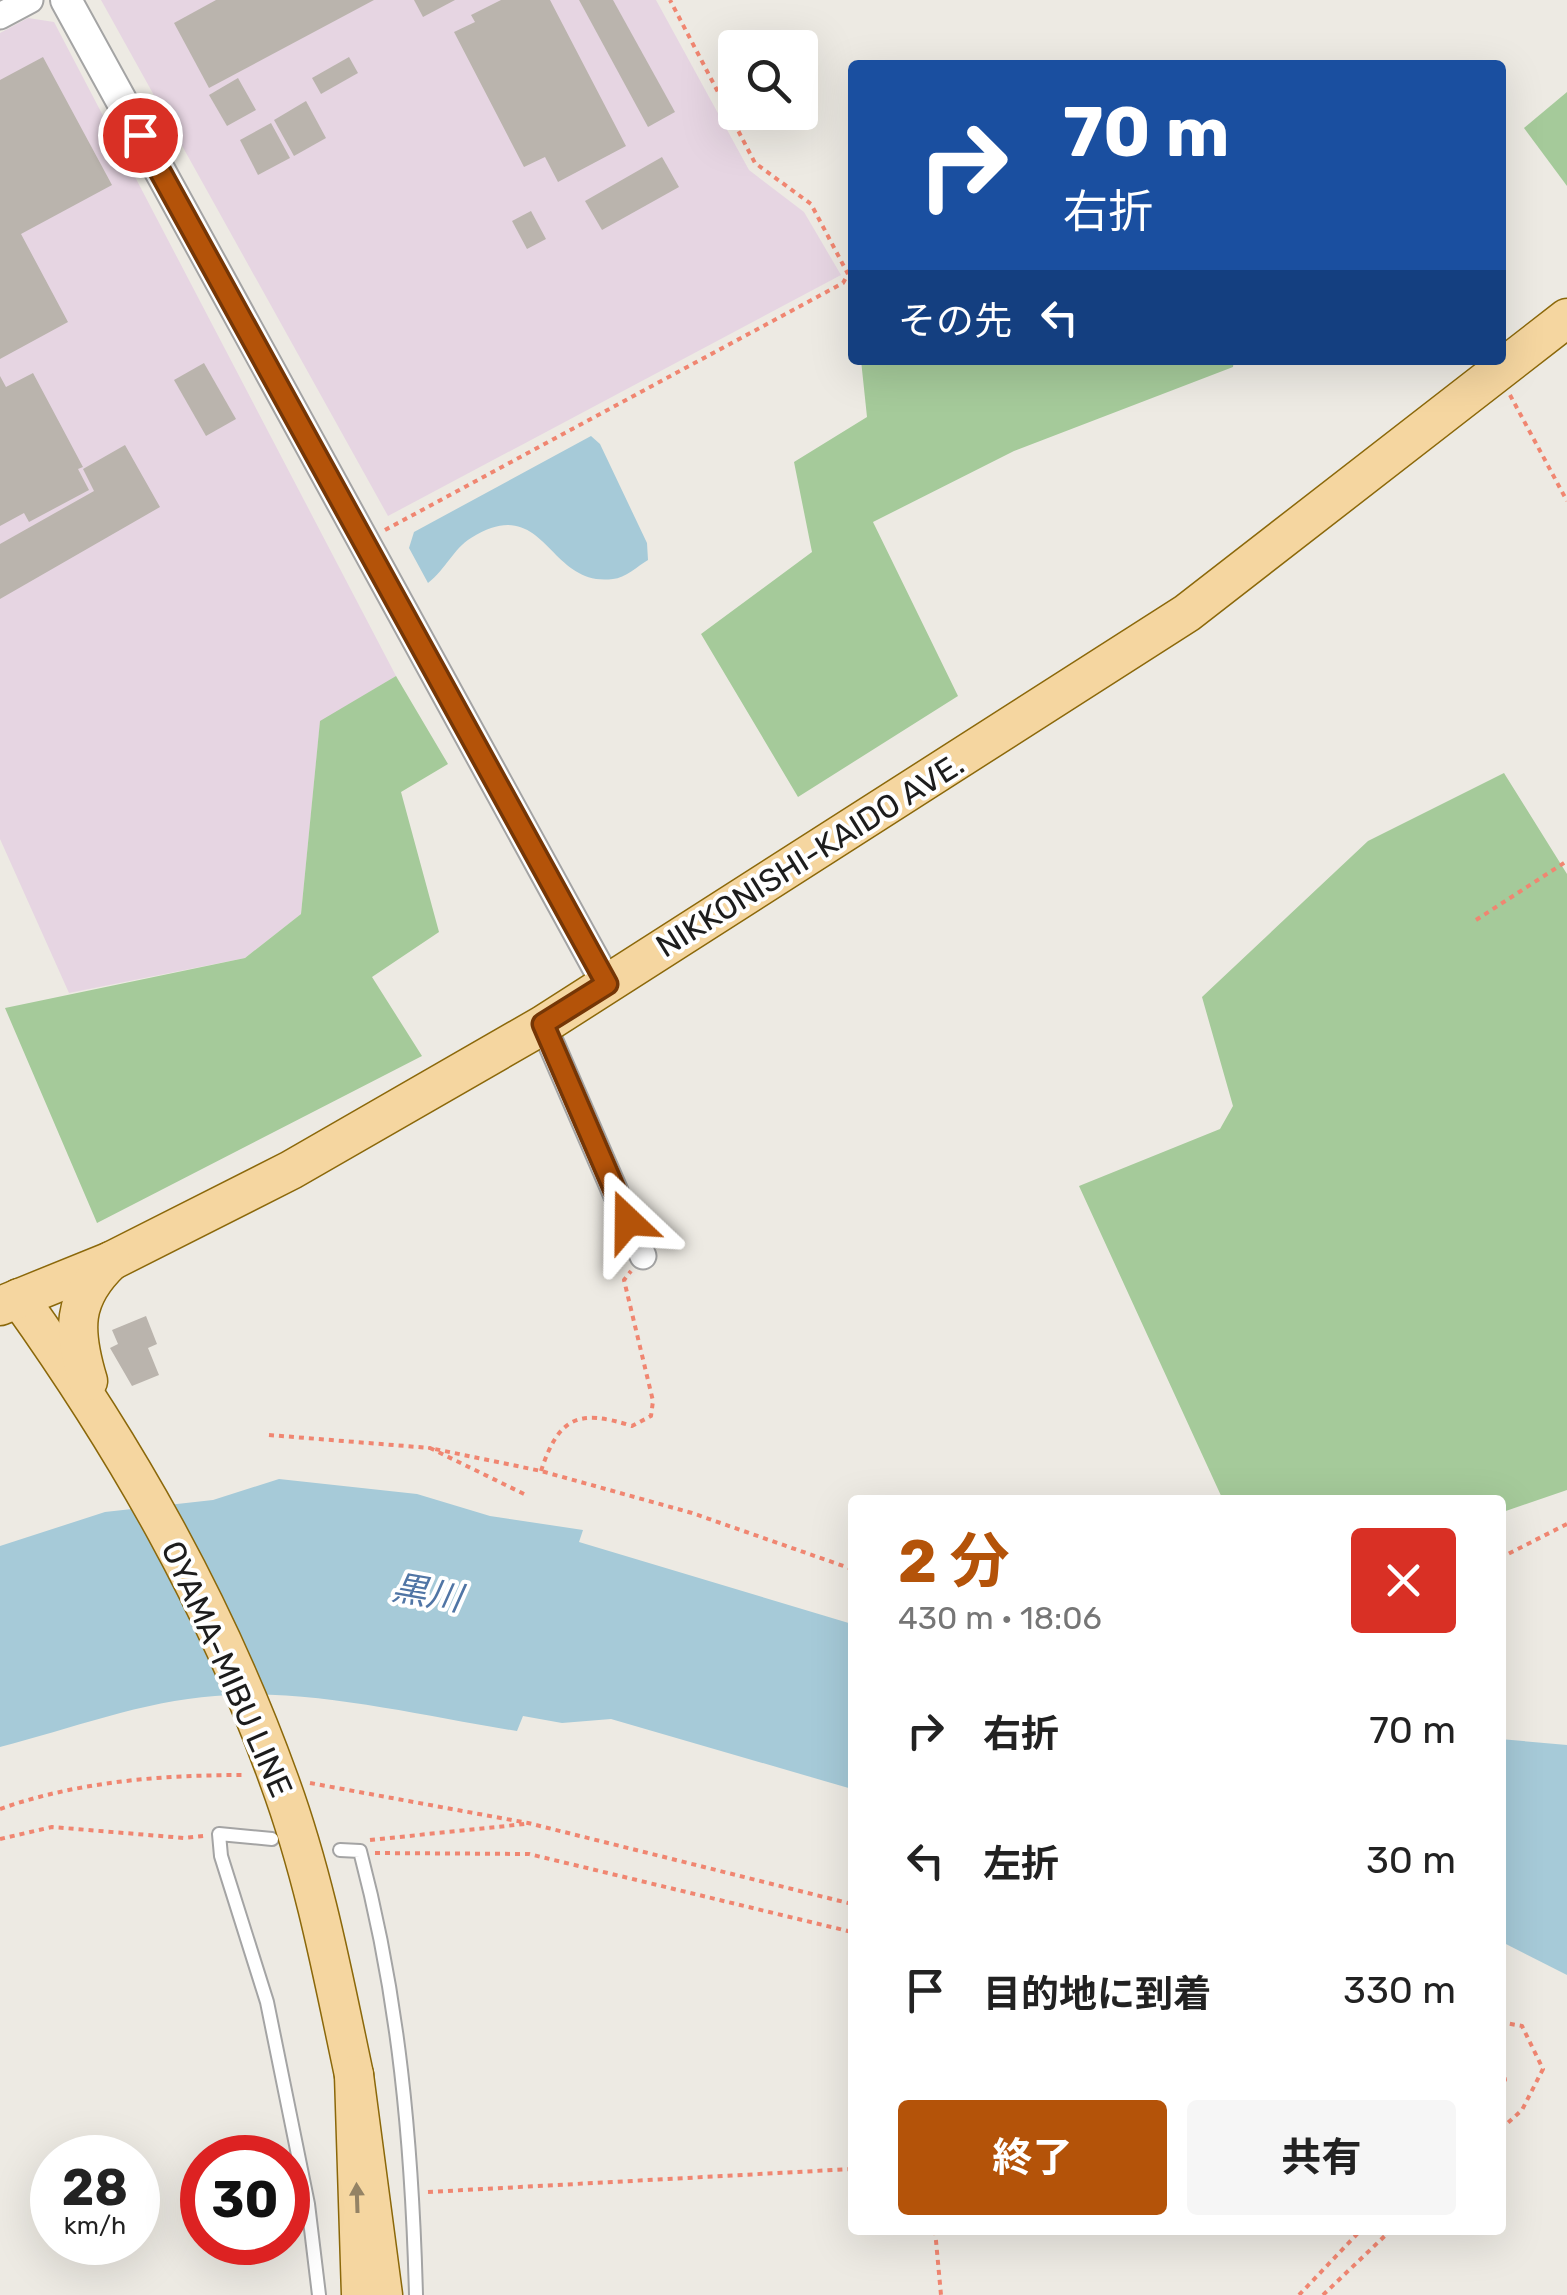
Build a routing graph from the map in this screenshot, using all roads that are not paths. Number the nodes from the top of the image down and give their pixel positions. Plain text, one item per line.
1 (30, 0) edge
2 (66, 0) edge
3 (0, 16) edge
4 (1567, 318) edge
5 (607, 984) junction
6 (543, 1024) junction
7 (642, 1256) road end
8 (112, 1261) junction
9 (10, 1302) edge
10 (95, 1405) junction
11 (272, 1839) dead end
12 (340, 1850) dead end
13 (354, 2075) junction
14 (319, 2295) edge
15 (361, 2295) edge
16 (383, 2295) edge
17 (416, 2295) edge

1 - 3 street
2 - 5 street
4 - 5 main road, NIKKONISHI-KAIDO AVE.
5 - 6 main road, NIKKONISHI-KAIDO AVE.
6 - 7 street
6 - 8 main road, NIKKONISHI-KAIDO AVE.
8 - 9 main road, NIKKONISHI-KAIDO AVE.
8 - 10 main road
9 - 10 main road, OYAMA-MIBU LINE
10 - 13 main road, OYAMA-MIBU LINE
11 - 14 lane
12 - 17 lane
15 -> 13 main road, OYAMA-MIBU LINE
13 - 16 main road, OYAMA-MIBU LINE

